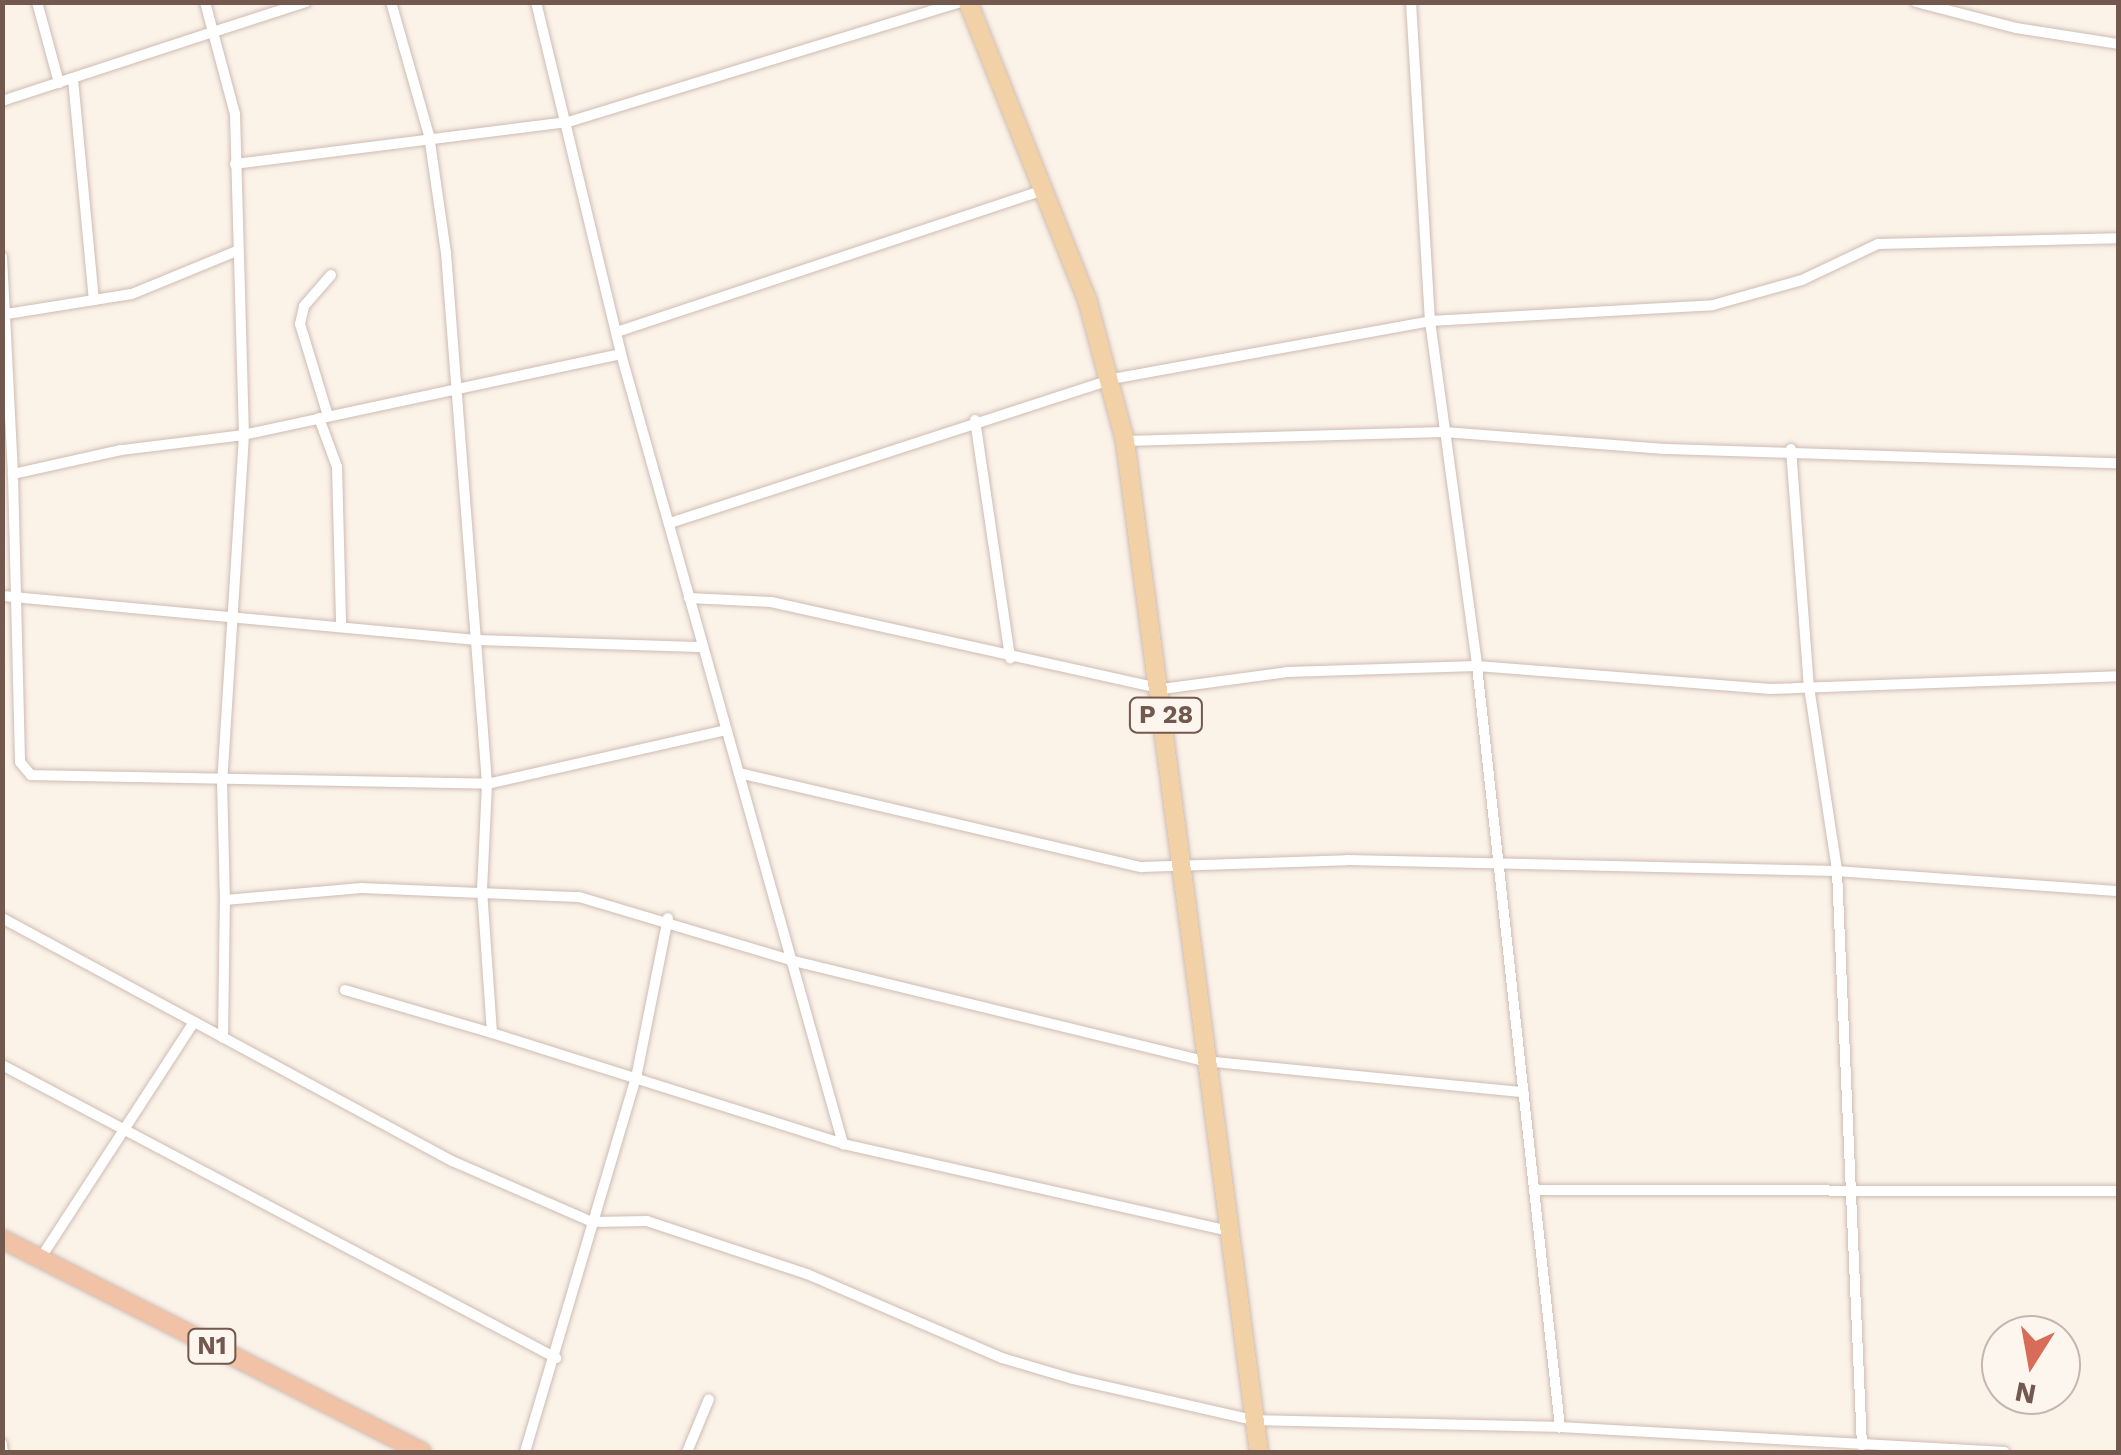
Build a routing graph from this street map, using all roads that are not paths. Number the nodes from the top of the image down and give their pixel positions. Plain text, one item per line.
1 (37, 2) edge
2 (204, 2) edge
3 (306, 2) edge
4 (391, 2) edge
5 (536, 2) edge
6 (964, 2) edge
7 (1411, 2) edge
8 (1916, 2) edge
9 (213, 32) junction
10 (2118, 44) edge
11 (72, 79) junction
12 (58, 83) junction
13 (2, 101) edge
14 (568, 122) junction
15 (429, 134) junction
16 (235, 164) junction
17 (1046, 190) junction
18 (2118, 238) edge
19 (237, 251) junction
20 (2, 256) edge
21 (330, 275) dead end
22 (94, 300) junction
23 (7, 314) junction
24 (1430, 321) junction
25 (617, 332) junction
26 (621, 354) junction
27 (1112, 378) junction
28 (458, 388) junction
29 (323, 418) junction
30 (975, 420) junction
31 (1444, 432) junction
32 (244, 435) junction
33 (1125, 441) junction
34 (1791, 449) junction
35 (2118, 463) edge
36 (13, 474) junction
37 (8, 506) edge
38 (670, 523) junction
39 (8, 596) edge
40 (689, 598) junction
41 (234, 613) junction
42 (341, 625) junction
43 (474, 640) junction
44 (701, 646) junction
45 (1010, 658) junction
46 (1476, 666) junction
47 (2118, 676) edge
48 (1809, 687) junction
49 (1162, 689) junction
50 (723, 731) junction
51 (739, 773) junction
52 (222, 780) junction
53 (487, 784) junction
54 (1499, 866) junction
55 (1184, 869) junction
56 (1837, 871) junction
57 (482, 890) junction
58 (2118, 891) edge
59 (225, 900) junction
60 (2, 918) edge
61 (668, 918) junction
62 (790, 960) junction
63 (345, 990) dead end
64 (194, 1022) junction
65 (492, 1033) junction
66 (223, 1038) junction
67 (1204, 1062) junction
68 (2, 1065) edge
69 (636, 1078) junction
70 (1523, 1092) junction
71 (122, 1128) junction
72 (843, 1144) junction
73 (1851, 1186) junction
74 (1538, 1190) junction
75 (2118, 1191) edge
76 (592, 1222) junction
77 (1229, 1231) junction
78 (2, 1239) edge
79 (40, 1259) junction
80 (556, 1358) junction
81 (709, 1400) dead end
82 (1254, 1420) junction
83 (1560, 1427) junction
84 (2, 1444) edge
85 (1862, 1445) junction
86 (3, 1452) edge
87 (422, 1452) edge
88 (525, 1452) edge
89 (687, 1452) edge
90 (1258, 1452) edge
91 (2004, 1452) edge

1 - 12 street
2 - 9 street
3 - 9 street
4 - 15 street
5 - 14 street
6 - 14 street
6 - 17 main road, P 28
7 - 24 street
8 - 10 street
9 - 11 street
9 - 16 street
11 - 12 street
11 - 22 street
12 - 13 street
14 - 15 street
14 - 25 street
15 - 16 street
15 - 28 street
16 - 19 street
17 - 25 street
17 - 27 main road, P 28
18 - 24 street
19 - 22 street
19 - 32 street
20 - 23 street
21 - 29 street
22 - 23 street
23 - 36 street
24 - 27 street
24 - 31 street
25 - 26 street
26 - 28 street
26 - 38 street
27 - 30 street
27 - 33 main road, P 28
28 - 29 street
28 - 43 street
29 - 32 street
29 - 42 street
30 - 38 street
30 - 45 street
31 - 33 street
31 - 34 street
31 - 46 street
32 - 36 street
32 - 41 street
33 - 49 main road, P 28
34 - 35 street
34 - 48 street
36 - 37 street
37 - 39 street
38 - 40 street
39 - 41 street
39 - 52 street
40 - 44 street
40 - 45 street
41 - 42 street
41 - 52 street
42 - 43 street
43 - 44 street
43 - 53 street
44 - 50 street
45 - 49 street
46 - 48 street
46 - 49 street
46 - 54 street
47 - 48 street
48 - 56 street
49 - 55 main road, P 28
50 - 51 street
50 - 53 street
51 - 55 street
51 - 62 street
52 - 53 street
52 - 59 street
53 - 57 street
54 - 55 street
54 - 56 street
54 - 70 street
55 - 67 main road, P 28
56 - 58 street
56 - 73 street
57 - 59 street
57 - 61 street
57 - 65 street
59 - 66 street
60 - 64 street
61 - 62 street
61 - 69 street
62 - 67 street
62 - 72 street
63 - 65 street
64 - 66 street
64 - 71 street
65 - 69 street
66 - 76 street
67 - 70 street
67 - 77 main road, P 28
68 - 71 street
69 - 72 street
69 - 76 street
70 - 74 street
71 - 79 street
71 - 80 street
72 - 77 street
73 - 74 street
73 - 75 street
73 - 85 street
74 - 83 street
76 - 80 street
76 - 82 street
77 - 82 main road, P 28
78 - 79 highway, N1
79 - 87 highway, N1
80 - 88 street
81 - 89 street
82 - 83 street
82 - 90 main road, P 28
83 - 85 street
84 - 86 street
85 - 91 street

